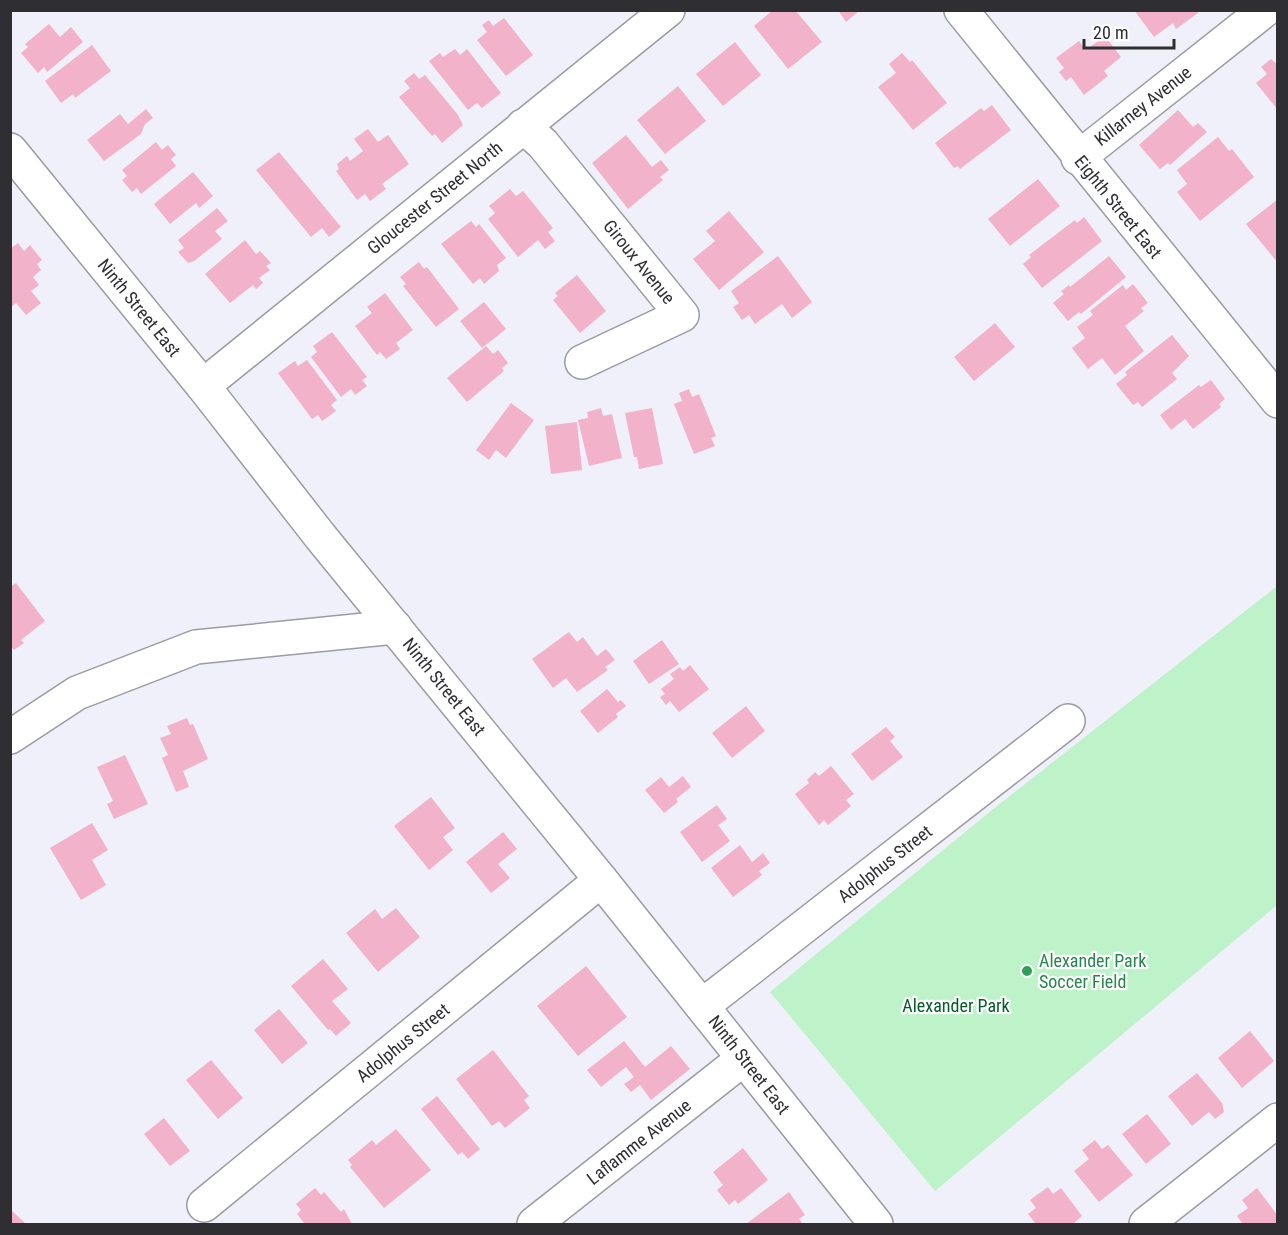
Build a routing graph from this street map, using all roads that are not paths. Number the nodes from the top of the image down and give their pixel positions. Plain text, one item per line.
1 (668, 10) edge
2 (961, 10) edge
3 (1265, 10) edge
4 (523, 126) junction
5 (10, 150) edge
6 (1078, 158) junction
7 (582, 362) dead end
8 (203, 386) junction
9 (1278, 401) edge
10 (395, 627) junction
11 (1068, 722) dead end
12 (10, 737) edge
13 (601, 880) junction
14 (702, 1006) junction
15 (743, 1059) junction
16 (1278, 1120) edge
17 (204, 1205) dead end
18 (534, 1224) edge
19 (876, 1224) edge
20 (1146, 1224) edge

1 - 4 street, Gloucester Street North
2 - 6 street, Eighth Street East
3 - 6 street, Killarney Avenue
4 - 7 street, Giroux Avenue
4 - 8 street, Gloucester Street North
5 - 8 street, Ninth Street East
6 - 9 street, Eighth Street East
8 - 10 street, Ninth Street East
10 - 12 street
10 - 13 street, Ninth Street East
11 - 14 street, Adolphus Street
13 - 14 street, Ninth Street East
13 - 17 street, Adolphus Street
14 - 15 street, Ninth Street East
15 - 18 street, Laflamme Avenue
15 - 19 street, Ninth Street East
16 - 20 street

